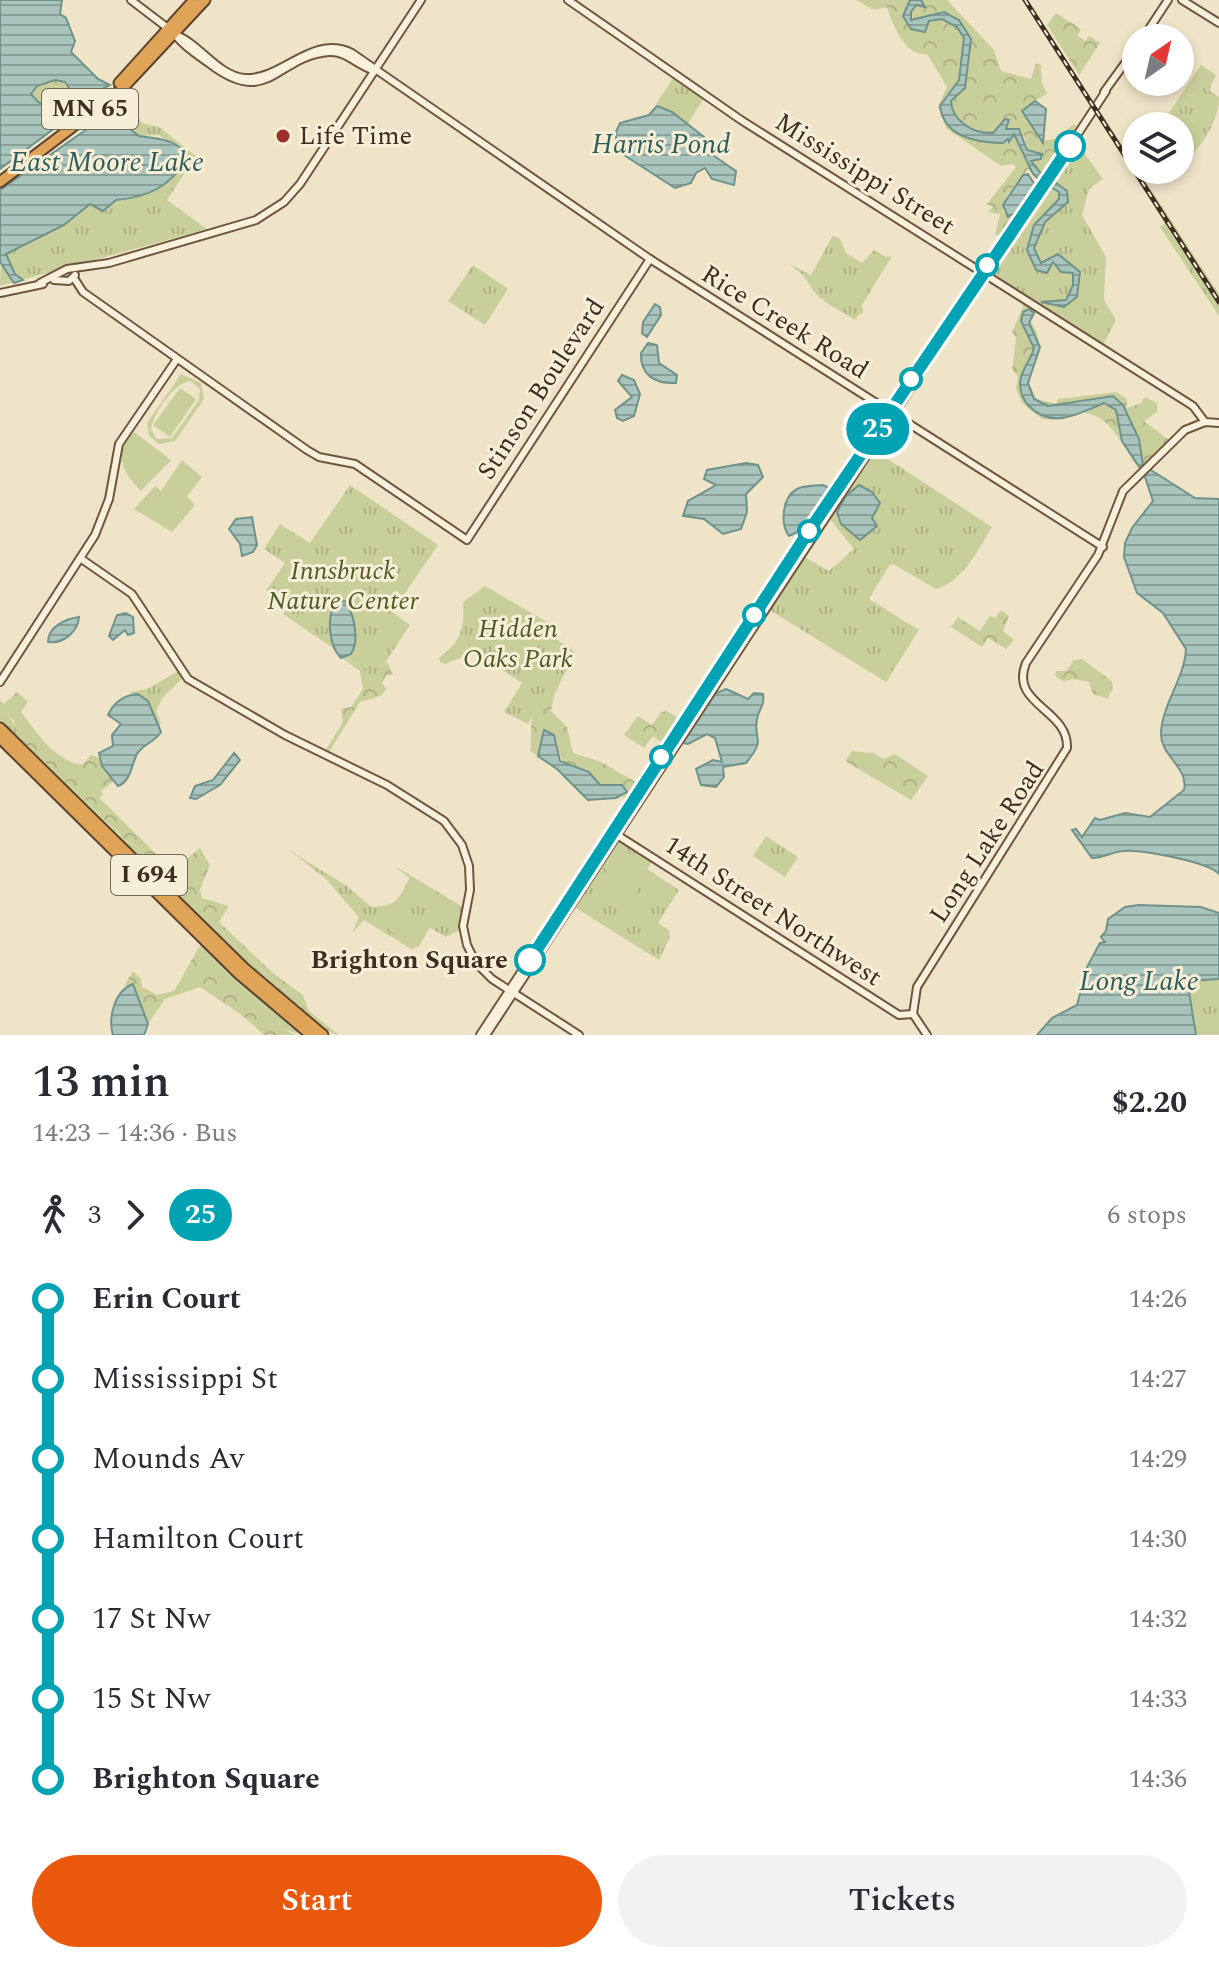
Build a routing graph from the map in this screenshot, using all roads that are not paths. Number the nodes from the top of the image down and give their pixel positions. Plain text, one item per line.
1 (131, 0) edge
2 (194, 0) edge
3 (205, 0) edge
4 (421, 0) edge
5 (568, 0) edge
6 (1168, 0) edge
7 (1182, 0) edge
8 (1219, 23) edge
9 (1152, 24) edge
10 (173, 32) junction
11 (1122, 68) edge
12 (374, 70) junction
13 (0, 179) edge
14 (650, 259) junction
15 (984, 273) junction
16 (69, 276) junction
17 (0, 293) edge
18 (177, 359) junction
19 (891, 413) junction
20 (1205, 422) junction
21 (1219, 423) edge
22 (1103, 547) junction
23 (80, 558) junction
24 (0, 682) edge
25 (0, 728) edge
26 (0, 738) edge
27 (614, 833) junction
28 (512, 992) junction
29 (913, 1014) junction
30 (311, 1035) edge
31 (325, 1035) edge
32 (480, 1035) edge
33 (486, 1035) edge
34 (579, 1035) edge
35 (927, 1035) edge

1 - 10 street
2 - 10 highway, MN 65
3 - 10 highway, MN 65
4 - 12 street
5 - 15 street, Mississippi Street
6 - 9 street
7 - 8 street
10 - 12 street, Rice Creek Road
10 - 13 highway, MN 65
11 - 15 street
12 - 14 street, Rice Creek Road
12 - 16 street
14 - 18 street, Stinson Boulevard
14 - 19 street, Rice Creek Road
15 - 19 street
15 - 20 street, Mississippi Street
16 - 17 street
16 - 18 street
18 - 23 street
19 - 22 street, Rice Creek Road
19 - 27 street
20 - 21 street
20 - 22 street, Long Lake Road
22 - 29 street, Long Lake Road
23 - 24 street
23 - 28 street
25 - 31 highway, I 694
26 - 30 highway, I 694
27 - 28 street
27 - 29 street, 14th Street Northwest
28 - 32 street
28 - 33 street
28 - 34 street
29 - 35 street

